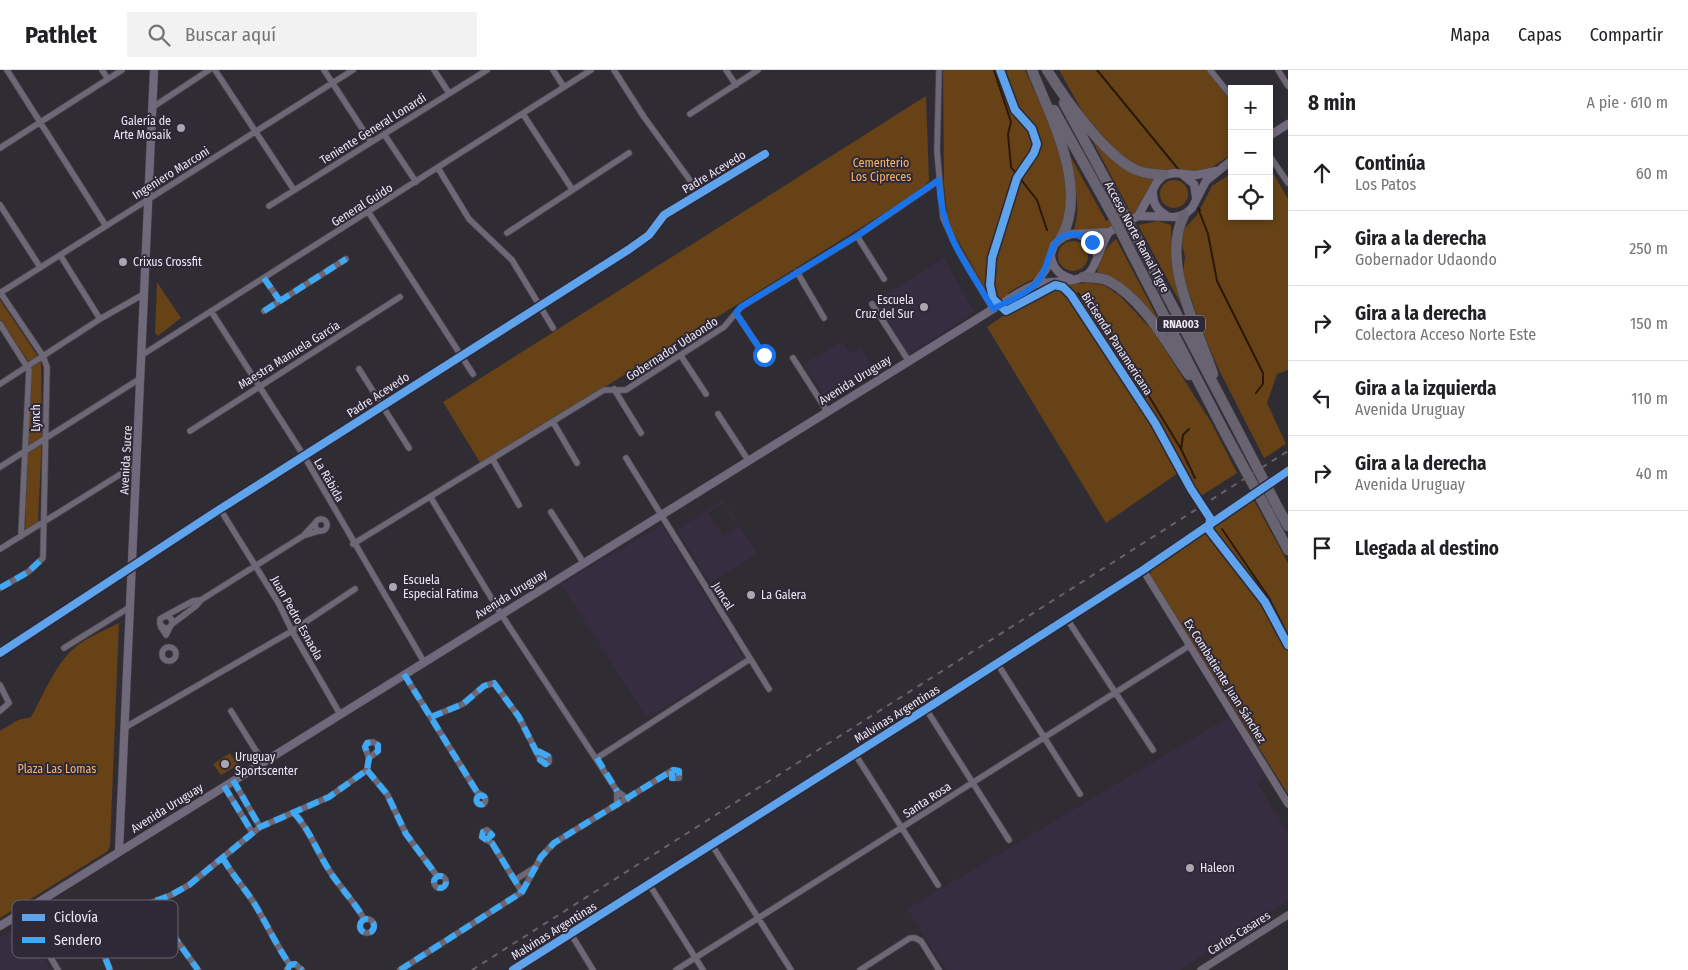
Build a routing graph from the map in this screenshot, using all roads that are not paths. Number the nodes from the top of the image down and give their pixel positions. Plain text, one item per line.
1 (7, 70) edge
2 (102, 70) edge
3 (122, 70) edge
4 (154, 70) edge
5 (209, 70) edge
6 (215, 70) edge
7 (324, 70) edge
8 (353, 70) edge
9 (434, 70) edge
10 (487, 70) edge
11 (553, 70) edge
12 (591, 70) edge
13 (614, 70) edge
14 (726, 70) edge
15 (758, 70) edge
16 (939, 70) edge
17 (1032, 70) edge
18 (1047, 70) edge
19 (1210, 70) edge
20 (1278, 70) edge
21 (108, 80) junction
22 (332, 83) junction
23 (736, 85) junction
24 (1288, 86) edge
25 (564, 87) junction
26 (1228, 92) edge
27 (449, 94) junction
28 (152, 107) junction
29 (523, 114) junction
30 (690, 114) dead end
31 (41, 123) junction
32 (1288, 124) edge
33 (256, 131) junction
34 (1273, 133) edge
35 (384, 134) junction
36 (371, 142) junction
37 (0, 148) edge
38 (629, 153) dead end
39 (765, 154) dead end
40 (1273, 161) edge
41 (1228, 163) edge
42 (438, 168) junction
43 (1216, 171) junction
44 (1179, 173) junction
45 (1164, 175) junction
46 (939, 180) junction
47 (416, 182) junction
48 (1288, 184) edge
49 (1155, 186) junction
50 (572, 189) junction
51 (294, 190) junction
52 (700, 194) junction
53 (1196, 198) junction
54 (149, 199) junction
55 (0, 205) edge
56 (270, 206) dead end
57 (369, 213) junction
58 (1184, 215) junction
59 (1138, 216) junction
60 (1170, 216) junction
61 (106, 226) junction
62 (1109, 232) junction
63 (507, 233) dead end
64 (1080, 235) junction
65 (857, 236) junction
66 (1061, 238) junction
67 (60, 255) junction
68 (1051, 255) junction
69 (1096, 255) junction
70 (346, 259) dead end
71 (40, 267) junction
72 (797, 272) junction
73 (264, 278) junction
74 (1078, 278) junction
75 (884, 279) dead end
76 (1035, 285) junction
77 (0, 293) edge
78 (144, 294) junction
79 (400, 297) dead end
80 (280, 301) junction
81 (872, 304) dead end
82 (540, 305) junction
83 (993, 309) junction
84 (211, 311) junction
85 (264, 311) dead end
86 (736, 313) junction
87 (824, 318) dead end
88 (100, 319) junction
89 (0, 324) edge
90 (553, 328) dead end
91 (142, 355) junction
92 (461, 355) junction
93 (764, 355) dead end
94 (43, 356) junction
95 (681, 356) junction
96 (793, 358) dead end
97 (908, 360) junction
98 (27, 366) junction
99 (359, 369) dead end
100 (473, 374) dead end
101 (141, 378) junction
102 (0, 384) edge
103 (259, 385) junction
104 (614, 389) junction
105 (706, 394) dead end
106 (1223, 403) junction
107 (383, 406) junction
108 (1212, 409) junction
109 (827, 411) junction
110 (718, 414) dead end
111 (553, 422) junction
112 (190, 431) dead end
113 (641, 433) dead end
114 (46, 439) junction
115 (409, 448) dead end
116 (27, 451) junction
117 (304, 456) junction
118 (626, 458) dead end
119 (493, 460) junction
120 (748, 460) junction
121 (576, 463) dead end
122 (0, 467) edge
123 (137, 467) junction
124 (1288, 471) edge
125 (430, 498) junction
126 (519, 505) dead end
127 (220, 509) junction
128 (551, 512) dead end
129 (660, 514) junction
130 (44, 522) junction
131 (314, 524) junction
132 (1288, 526) edge
133 (319, 531) junction
134 (21, 536) junction
135 (303, 536) junction
136 (353, 544) junction
137 (0, 549) edge
138 (1288, 550) edge
139 (583, 562) junction
140 (256, 566) junction
141 (132, 567) junction
142 (1143, 570) junction
143 (0, 588) edge
144 (355, 588) dead end
145 (201, 600) junction
146 (130, 607) junction
147 (501, 614) junction
148 (167, 615) junction
149 (1067, 619) junction
150 (171, 626) junction
151 (161, 627) junction
152 (292, 631) junction
153 (167, 638) junction
154 (1188, 646) junction
155 (64, 648) dead end
156 (172, 648) junction
157 (164, 649) junction
158 (0, 653) edge
159 (750, 659) junction
160 (424, 662) junction
161 (997, 663) junction
162 (404, 674) junction
163 (0, 685) edge
164 (768, 689) dead end
165 (1115, 692) junction
166 (926, 709) junction
167 (0, 711) edge
168 (231, 711) dead end
169 (340, 714) junction
170 (431, 718) junction
171 (124, 728) junction
172 (1044, 738) junction
173 (1153, 750) dead end
174 (855, 754) junction
175 (543, 757) dead end
176 (369, 758) dead end
177 (597, 758) junction
178 (263, 762) junction
179 (367, 770) junction
180 (672, 771) junction
181 (664, 777) junction
182 (672, 778) junction
183 (233, 780) junction
184 (973, 783) junction
185 (224, 786) junction
186 (617, 791) junction
187 (1080, 794) dead end
188 (479, 795) dead end
189 (628, 798) junction
190 (1288, 804) edge
191 (616, 805) junction
192 (294, 813) junction
193 (260, 827) junction
194 (903, 828) junction
195 (252, 832) junction
196 (490, 840) dead end
197 (1008, 840) dead end
198 (712, 845) junction
199 (119, 851) junction
200 (223, 858) junction
201 (534, 868) junction
202 (437, 876) dead end
203 (515, 880) junction
204 (649, 884) junction
205 (938, 885) dead end
206 (522, 892) junction
207 (41, 900) edge
208 (157, 900) edge
209 (1288, 915) edge
210 (12, 918) edge
211 (758, 918) junction
212 (364, 919) dead end
213 (0, 926) edge
214 (571, 934) junction
215 (178, 943) edge
216 (51, 958) edge
217 (105, 958) edge
218 (695, 958) junction
219 (289, 968) edge
220 (58, 970) edge
221 (110, 970) edge
222 (198, 970) edge
223 (302, 970) edge
224 (400, 970) edge
225 (513, 970) edge
226 (593, 970) edge
227 (676, 970) edge
228 (703, 970) edge
229 (791, 970) edge
230 (860, 970) edge
231 (939, 970) edge
232 (1201, 970) edge

1 - 31 street
2 - 21 street
3 - 21 street
4 - 28 main road, Avenida Sucre
5 - 28 street
6 - 33 street
7 - 22 street
8 - 22 street, Ingeniero Marconi
9 - 27 street
10 - 27 street, Teniente General Lonardi
11 - 25 street
12 - 25 street, General Guido
13 - 52 street
14 - 23 street
15 - 23 street
16 - 46 street
17 - 66 highway
17 - 108 highway, Acceso Norte Ramal Tigre / RNA003, bridge
18 - 45 highway
18 - 106 highway, Acceso Norte Ramal Tigre / RNA003, bridge
19 - 26 street
20 - 24 street
21 - 31 street
22 - 33 street, Ingeniero Marconi
22 - 36 street
23 - 30 street
25 - 29 street, General Guido
27 - 35 street, Teniente General Lonardi
28 - 54 main road, Avenida Sucre
29 - 42 street, General Guido
29 - 50 street
31 - 37 street
31 - 61 street
32 - 34 main road
33 - 51 street
33 - 54 street, Ingeniero Marconi
35 - 36 street, Teniente General Lonardi
35 - 47 street
36 - 51 street, Teniente General Lonardi
38 - 50 street
39 - 52 street, Padre Acevedo
40 - 48 street
41 - 43 main road
42 - 47 street, General Guido
42 - 82 street
43 - 44 main road
43 - 53 main road
44 - 45 main road
44 - 53 main road
45 - 49 main road
46 - 65 street, Gobernador Udaondo
46 - 83 street
47 - 57 street, General Guido
49 - 59 main road
49 - 60 main road
50 - 63 street
51 - 56 street, Teniente General Lonardi
52 - 82 street, Padre Acevedo
53 - 58 main road
54 - 61 street, Ingeniero Marconi
54 - 78 main road, Avenida Sucre
55 - 71 street
57 - 73 street, General Guido
57 - 92 street
58 - 60 main road
58 - 106 highway
59 - 60 main road
59 - 62 main road
61 - 67 street, Ingeniero Marconi
62 - 64 main road
62 - 69 main road
64 - 66 main road
64 - 69 main road
65 - 72 street, Gobernador Udaondo
65 - 75 street
66 - 68 main road, Avenida Uruguay
67 - 71 street, Ingeniero Marconi
67 - 88 street
68 - 74 main road
68 - 76 main road, Avenida Uruguay
69 - 74 main road
70 - 80 street
71 - 77 street, Ingeniero Marconi
72 - 86 street, Gobernador Udaondo
72 - 87 street
73 - 80 street
73 - 84 street, General Guido
74 - 76 main road, Avenida Uruguay
74 - 108 highway
76 - 83 main road, Avenida Uruguay
77 - 94 street, Lynch
78 - 88 street
78 - 91 main road, Avenida Sucre
79 - 103 street, Maestra Manuela García
80 - 85 street
81 - 97 street
82 - 90 street
82 - 92 street, Padre Acevedo
83 - 97 main road, Avenida Uruguay
84 - 91 street, General Guido
84 - 103 street, La Rábida
86 - 93 street
86 - 95 street, Gobernador Udaondo
88 - 94 street
89 - 98 street, Lynch
91 - 101 main road, Avenida Sucre
92 - 100 street
92 - 107 street, Padre Acevedo
94 - 98 street
94 - 114 street, Lynch
95 - 104 street, Gobernador Udaondo
95 - 105 street
96 - 109 street
97 - 109 main road, Avenida Uruguay
98 - 102 street
98 - 116 street, Lynch
99 - 107 street
101 - 114 street
101 - 123 main road, Avenida Sucre
103 - 112 street, Maestra Manuela García
103 - 117 street, La Rábida
104 - 111 street, Gobernador Udaondo
104 - 113 street
106 - 132 highway, Acceso Norte Ramal Tigre / RNA003, bridge
107 - 115 street
107 - 117 street, Padre Acevedo
108 - 138 highway, Acceso Norte Ramal Tigre / RNA003, bridge
109 - 120 main road, Avenida Uruguay
110 - 120 street
111 - 119 street, Gobernador Udaondo
111 - 121 street
114 - 116 street
114 - 130 street, Lynch
116 - 122 street
116 - 134 street, Lynch
117 - 127 street, Padre Acevedo
117 - 136 street, La Rábida
118 - 129 street, Juncal
119 - 125 street, Gobernador Udaondo
119 - 126 street
120 - 129 main road, Avenida Uruguay
123 - 130 street
123 - 141 main road, Avenida Sucre
124 - 142 street, Malvinas Argentinas
125 - 136 street, Gobernador Udaondo
125 - 147 street
127 - 140 street, Juan Pedro Esnaola
127 - 141 street, Padre Acevedo
128 - 139 street
129 - 139 main road, Avenida Uruguay
129 - 159 street, Juncal
130 - 134 street
130 - 143 street, Lynch
131 - 133 street
131 - 133 street
131 - 135 street
133 - 135 street
134 - 137 street
135 - 140 street
136 - 160 street, La Rábida
139 - 147 main road, Avenida Uruguay
140 - 145 street
140 - 152 street, Juan Pedro Esnaola
141 - 146 main road, Avenida Sucre
141 - 158 street, Padre Acevedo
142 - 149 street, Malvinas Argentinas
142 - 154 street, Ex Combatiente Juan Sánchez
144 - 152 street
145 - 148 street
145 - 150 street
146 - 155 street
146 - 171 main road, Avenida Sucre
147 - 160 main road, Avenida Uruguay
147 - 177 street
148 - 150 street
148 - 151 street
149 - 161 street, Malvinas Argentinas
149 - 165 street
150 - 151 street
150 - 153 street
151 - 153 street
152 - 169 street, Juan Pedro Esnaola
152 - 171 street
153 - 156 street
153 - 157 street
154 - 165 street, Santa Rosa
154 - 190 street, Ex Combatiente Juan Sánchez
156 - 157 street
156 - 157 street
159 - 164 street, Juncal
159 - 177 street
160 - 162 main road, Avenida Uruguay
161 - 166 street, Malvinas Argentinas
161 - 172 street
162 - 169 main road, Avenida Uruguay
162 - 170 street
163 - 167 street
165 - 172 street, Santa Rosa
165 - 173 street
166 - 174 street, Malvinas Argentinas
166 - 184 street
168 - 178 street
169 - 178 main road, Avenida Uruguay
170 - 175 street
170 - 188 street
171 - 199 main road, Avenida Sucre
172 - 184 street, Santa Rosa
172 - 187 street
174 - 194 street
174 - 198 street, Malvinas Argentinas
176 - 179 street
177 - 186 street
178 - 183 main road, Avenida Uruguay
179 - 192 street
179 - 202 street
180 - 181 street
180 - 182 street
180 - 182 street
181 - 182 street
181 - 189 street
183 - 185 main road, Avenida Uruguay
183 - 193 street
184 - 194 street, Santa Rosa
184 - 197 street
185 - 195 street
185 - 199 main road, Avenida Uruguay
186 - 189 street
186 - 191 street
189 - 191 street
191 - 201 street
192 - 193 street
192 - 212 street
193 - 195 street
194 - 205 street
194 - 211 street, Santa Rosa
195 - 200 street
196 - 203 street
198 - 204 street, Malvinas Argentinas
198 - 211 street
199 - 207 main road, Avenida Uruguay
200 - 208 street
200 - 219 street
201 - 203 street
201 - 206 street
203 - 206 street
204 - 214 street, Malvinas Argentinas
204 - 218 street
206 - 224 street
209 - 232 street, Carlos Casares
210 - 213 main road, Avenida Uruguay
211 - 218 street, Santa Rosa
211 - 229 street
214 - 225 street, Malvinas Argentinas
214 - 226 street
215 - 222 street
216 - 220 street
217 - 221 street
218 - 227 street, Santa Rosa
218 - 228 street
219 - 223 street
230 - 231 street

